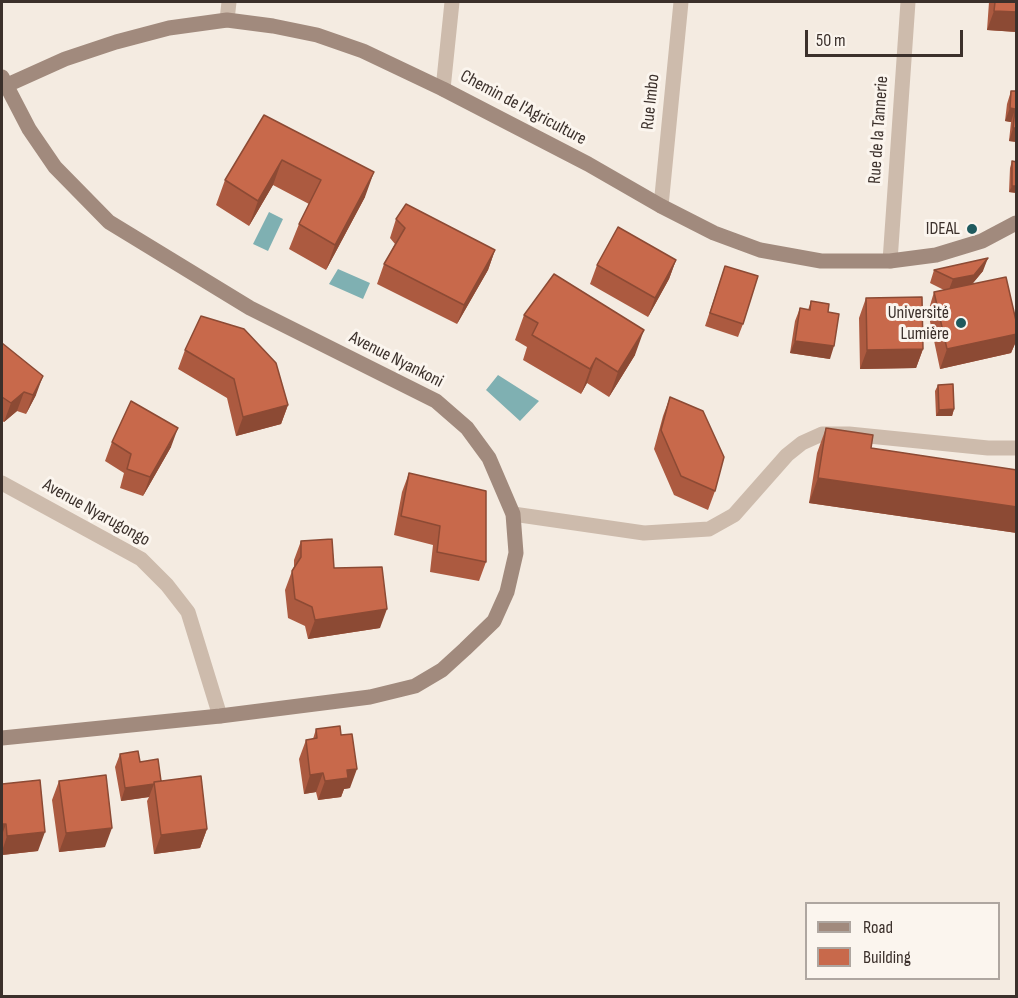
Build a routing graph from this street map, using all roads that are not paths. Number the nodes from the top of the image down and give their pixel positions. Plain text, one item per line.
1 (229, 2) edge
2 (452, 2) edge
3 (681, 2) edge
4 (908, 2) edge
5 (227, 21) junction
6 (3, 82) edge
7 (443, 89) junction
8 (661, 206) junction
9 (1017, 223) edge
10 (890, 261) junction
11 (1017, 448) edge
12 (2, 483) edge
13 (513, 514) junction
14 (220, 716) junction
15 (2, 738) edge

1 - 5 street
2 - 7 street
3 - 8 street, Rue Imbo
4 - 10 street, Rue de la Tannerie
5 - 6 street, Chemin de l'Agriculture
5 - 7 street, Chemin de l'Agriculture
6 - 13 street, Avenue Nyankoni
7 - 8 street, Chemin de l'Agriculture
8 - 10 street, Chemin de l'Agriculture
9 - 10 street, Chemin de l'Agriculture
11 - 13 street
12 - 14 street, Avenue Nyarugongo
13 - 14 street, Avenue Nyankoni
14 - 15 street, Avenue Nyankoni

